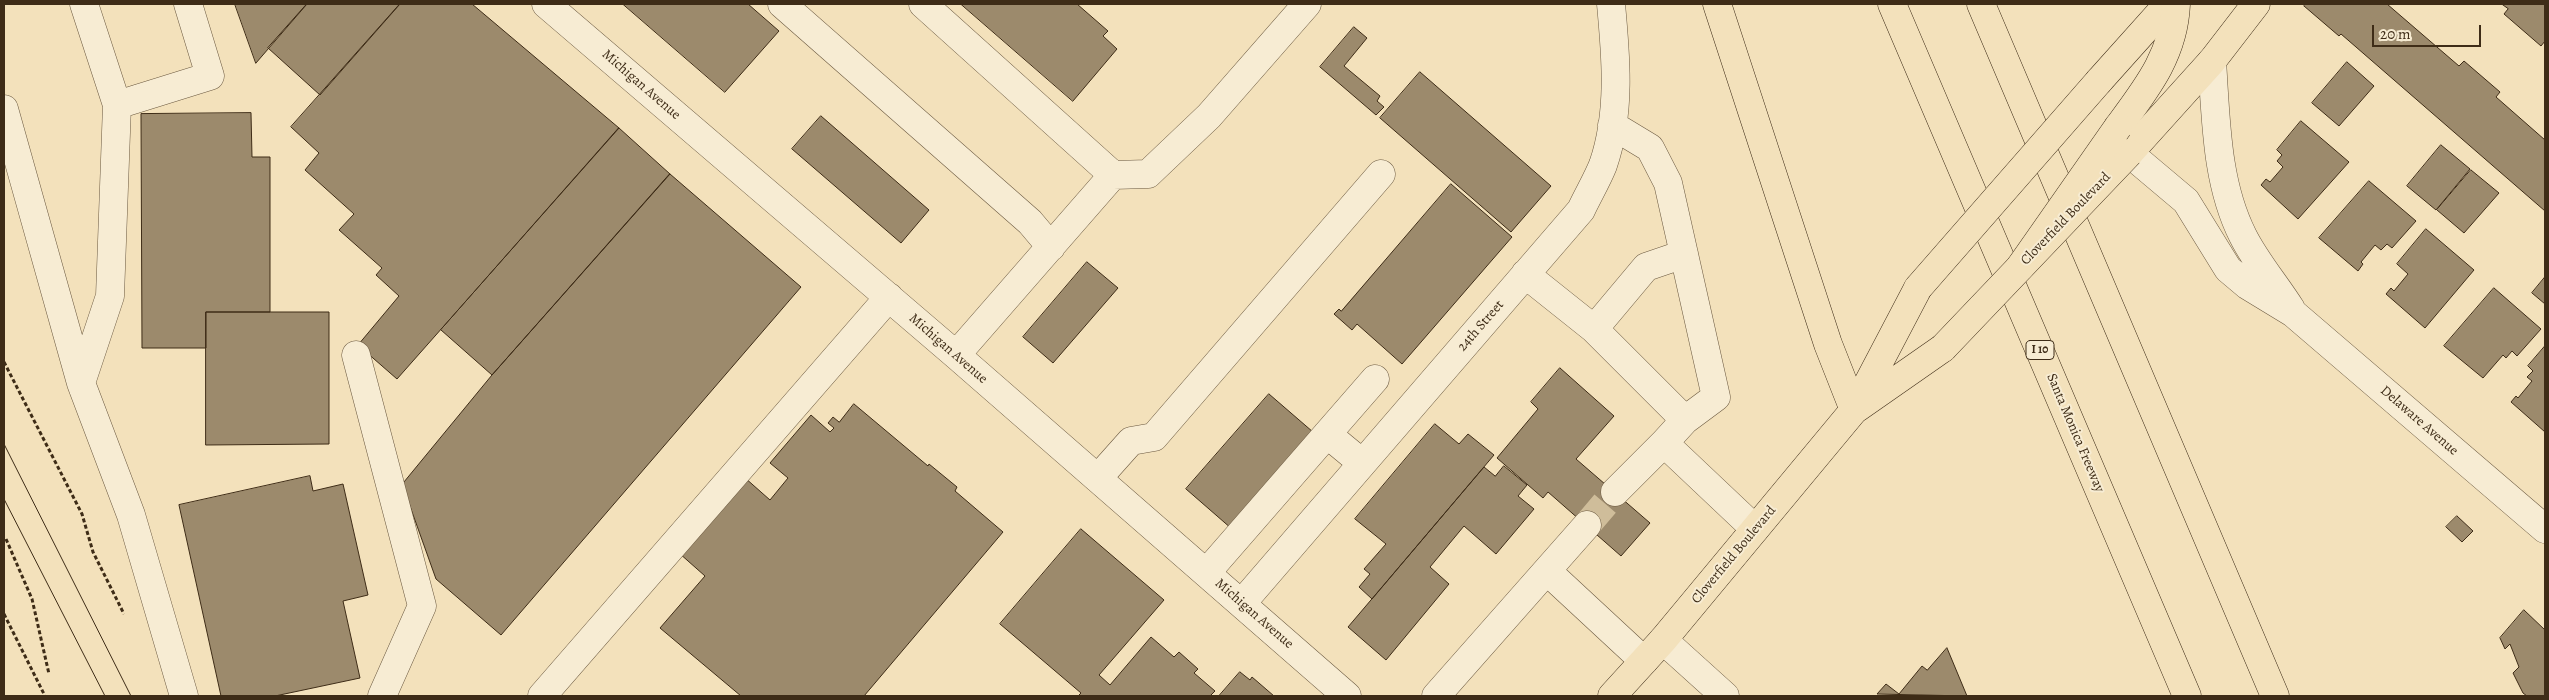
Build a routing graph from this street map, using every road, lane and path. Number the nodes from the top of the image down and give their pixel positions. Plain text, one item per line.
1 (84, 4) edge
2 (188, 4) edge
3 (546, 4) edge
4 (782, 4) edge
5 (923, 4) edge
6 (1307, 4) edge
7 (1611, 4) edge
8 (1717, 4) edge
9 (1892, 4) edge
10 (1981, 4) edge
11 (2168, 4) edge
12 (2176, 4) edge
13 (2256, 4) edge
14 (2212, 61) junction
15 (117, 104) junction
16 (4, 109) edge
17 (1612, 125) junction
18 (2129, 153) junction
19 (1381, 174) dead end
20 (1113, 175) junction
21 (1051, 247) junction
22 (1684, 254) junction
23 (2020, 267) junction
24 (1525, 274) junction
25 (889, 298) junction
26 (2293, 313) junction
27 (1594, 329) junction
28 (356, 355) dead end
29 (956, 355) junction
30 (4, 362) edge
31 (1375, 379) dead end
32 (81, 383) junction
33 (1854, 410) junction
34 (1685, 420) junction
35 (1327, 434) junction
36 (1664, 444) junction
37 (1362, 463) junction
38 (1098, 478) junction
39 (1615, 492) tunnel mouth
40 (1586, 525) tunnel mouth
41 (1755, 529) junction
42 (2545, 529) edge
43 (6, 539) dead end
44 (1546, 571) junction
45 (1207, 572) junction
46 (1242, 604) junction
47 (4, 614) edge
48 (127, 620) dead end
49 (1664, 640) junction
50 (1644, 661) junction
51 (49, 674) dead end
52 (45, 696) edge
53 (184, 696) edge
54 (382, 696) edge
55 (542, 696) edge
56 (1347, 696) edge
57 (1436, 696) edge
58 (1612, 696) edge
59 (1725, 696) edge
60 (2187, 696) edge
61 (2275, 696) edge

1 - 15 street
2 - 15 street
3 - 25 street, Michigan Avenue
4 - 21 street
5 - 20 street
6 - 20 street
7 - 17 street, 24th Street
8 - 33 main road
9 - 60 main road, Santa Monica Freeway / I 10
10 - 61 main road
11 - 33 main road, Cloverfield Boulevard, bridge
12 - 23 main road, bridge
13 - 14 main road, Cloverfield Boulevard
14 - 18 main road, Cloverfield Boulevard
14 - 26 street, Delaware Avenue
15 - 32 street
16 - 32 street
17 - 22 street
17 - 24 street, 24th Street
18 - 23 main road, Cloverfield Boulevard, bridge
18 - 26 street, Delaware Avenue
19 - 38 street
20 - 21 street
21 - 29 street
22 - 27 street
22 - 34 street
23 - 33 main road, Cloverfield Boulevard, bridge
24 - 27 street
24 - 37 street, 24th Street
25 - 29 street, Michigan Avenue
25 - 55 street
26 - 42 street, Delaware Avenue
27 - 34 street
28 - 54 street
29 - 38 street, Michigan Avenue
30 - 48 path
31 - 35 street
32 - 53 street
33 - 41 main road, Cloverfield Boulevard
34 - 36 street
35 - 37 street
35 - 45 street
36 - 39 street
36 - 41 street
37 - 46 street, 24th Street
38 - 45 street, Michigan Avenue
40 - 44 street
41 - 49 main road, Cloverfield Boulevard
43 - 51 path
44 - 50 street
44 - 57 street
45 - 46 street, Michigan Avenue
46 - 56 street, Michigan Avenue
47 - 52 path
49 - 50 main road, Cloverfield Boulevard
49 - 59 street
50 - 58 main road, Cloverfield Boulevard

